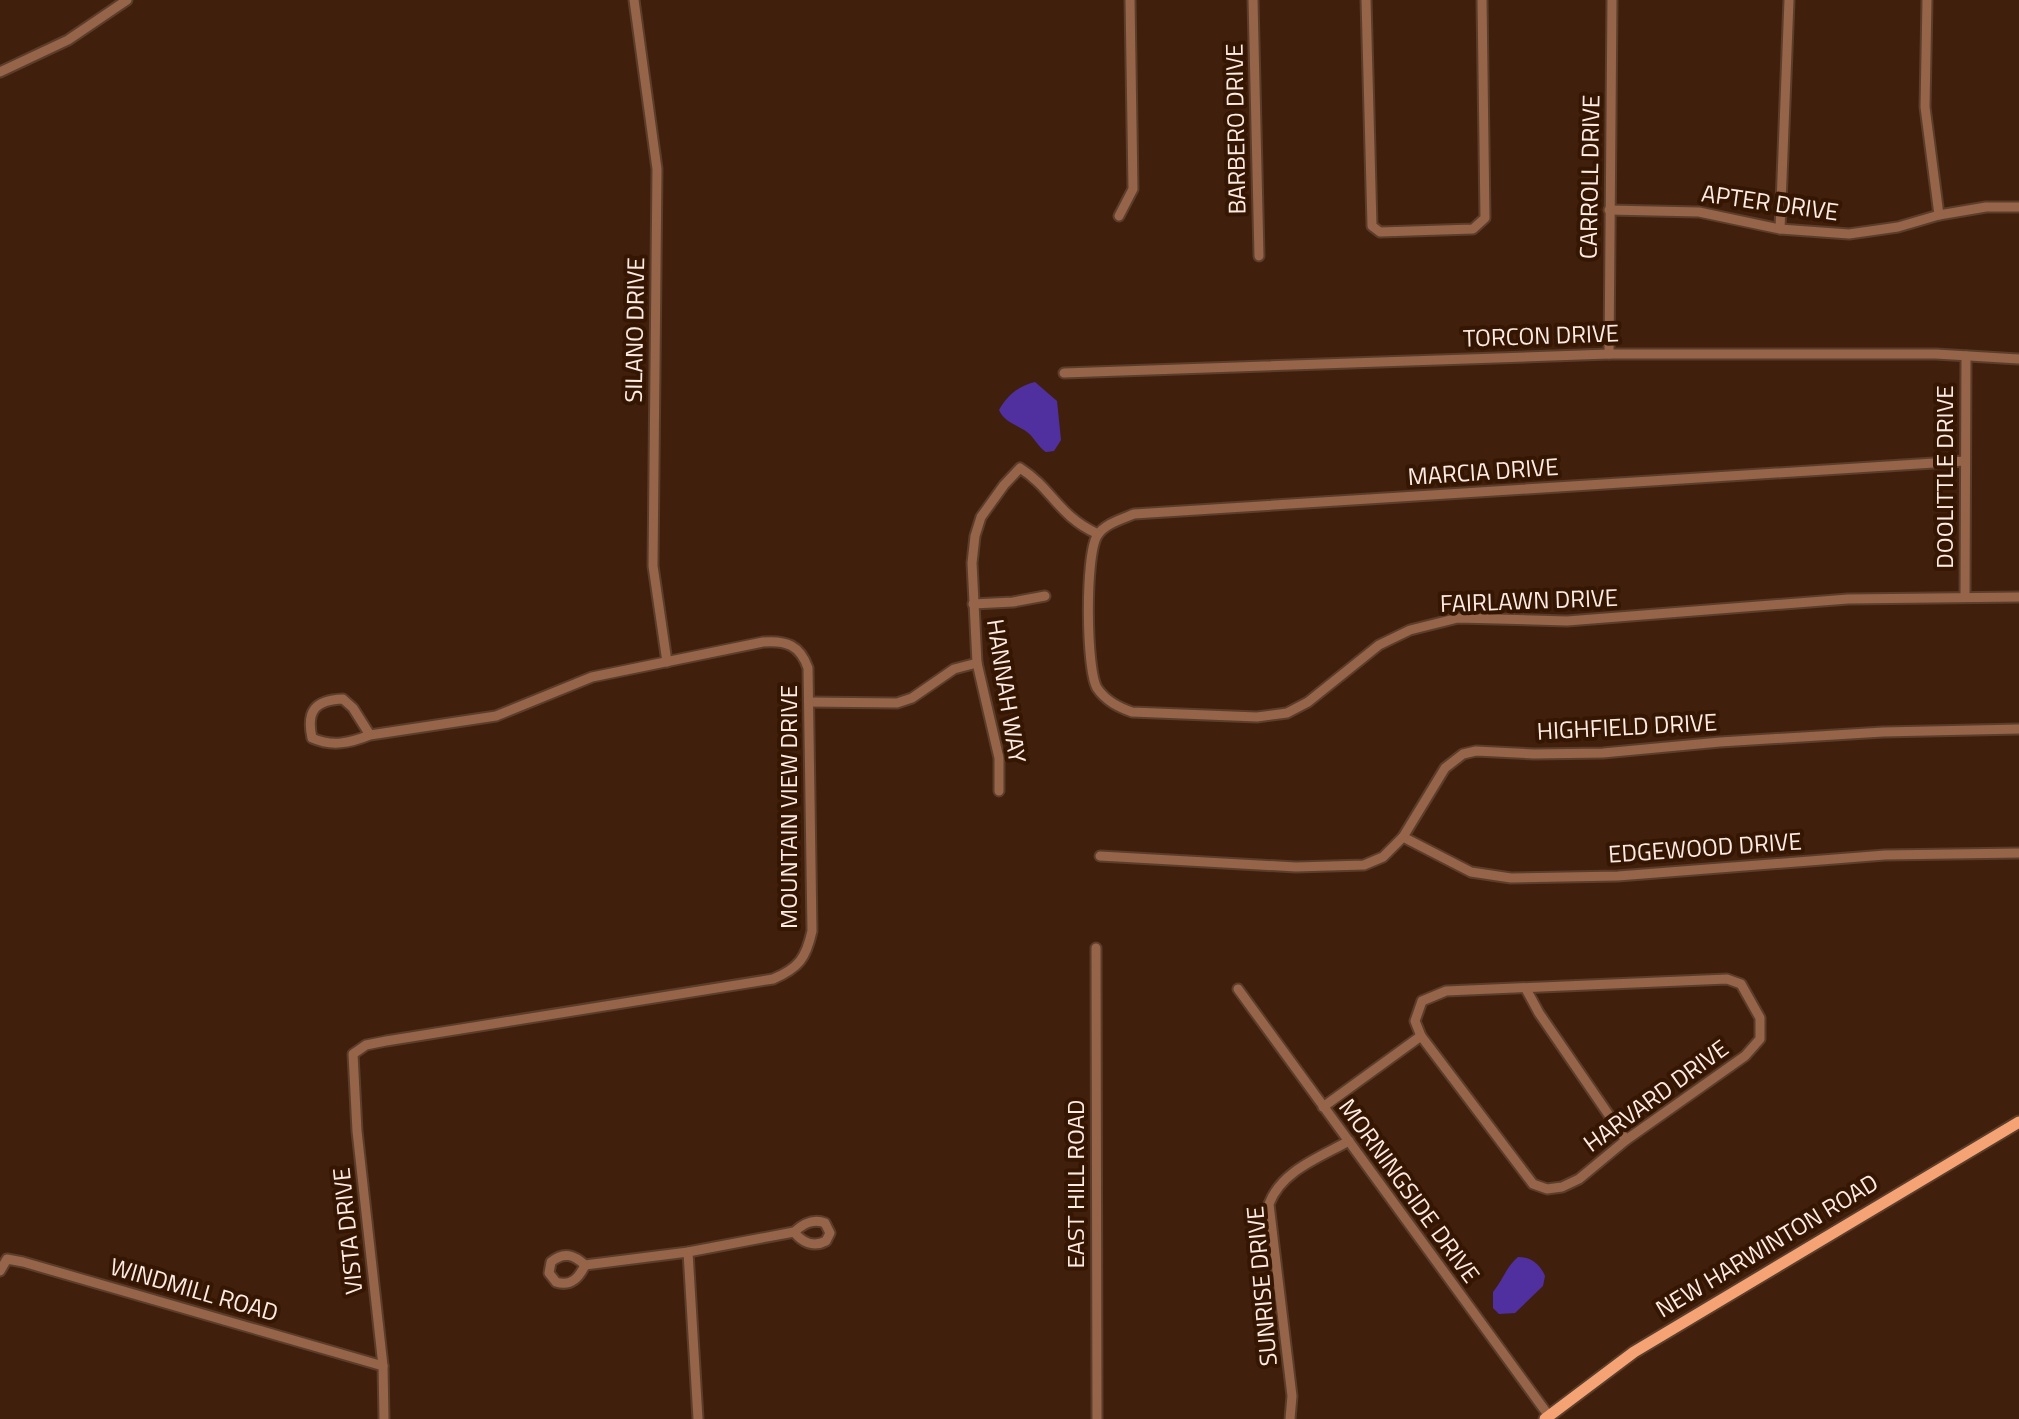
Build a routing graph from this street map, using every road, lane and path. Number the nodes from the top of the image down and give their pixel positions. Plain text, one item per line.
1 (127, 0) edge
2 (634, 0) edge
3 (1130, 0) edge
4 (1253, 0) edge
5 (1366, 0) edge
6 (1482, 0) edge
7 (1612, 0) edge
8 (1789, 0) edge
9 (1927, 0) edge
10 (0, 72) edge
11 (2019, 207) edge
12 (1609, 210) junction
13 (1939, 215) junction
14 (1119, 216) dead end
15 (1780, 229) junction
16 (1259, 256) dead end
17 (1609, 354) junction
18 (1966, 356) junction
19 (2019, 359) edge
20 (1064, 373) dead end
21 (1965, 461) junction
22 (1098, 534) junction
23 (1045, 596) dead end
24 (1965, 597) junction
25 (2019, 597) edge
26 (973, 604) junction
27 (667, 662) junction
28 (977, 663) junction
29 (809, 702) junction
30 (2019, 729) edge
31 (370, 735) junction
32 (999, 791) dead end
33 (1403, 837) junction
34 (2019, 853) edge
35 (1100, 856) dead end
36 (1096, 948) dead end
37 (1238, 989) dead end
38 (1526, 989) junction
39 (1421, 1036) junction
40 (366, 1045) joint
41 (1323, 1107) junction
42 (2019, 1122) edge
43 (1626, 1140) junction
44 (1349, 1141) junction
45 (794, 1232) dead end
46 (688, 1252) junction
47 (585, 1265) dead end
48 (0, 1271) edge
49 (383, 1366) junction
50 (1547, 1417) edge
51 (384, 1419) edge
52 (698, 1419) edge
53 (1097, 1419) edge
54 (1290, 1419) edge

1 - 10 street
2 - 27 street, SILANO DRIVE
3 - 14 street
4 - 16 street, BARBERO DRIVE
5 - 6 street
7 - 12 street, CARROLL DRIVE
8 - 15 street
9 - 13 street
11 - 13 street, APTER DRIVE
12 - 15 street, APTER DRIVE
12 - 17 street, CARROLL DRIVE
13 - 15 street, APTER DRIVE
17 - 18 street, TORCON DRIVE
17 - 20 street, TORCON DRIVE
18 - 19 street, TORCON DRIVE
18 - 21 street, DOOLITTLE DRIVE
21 - 22 street, MARCIA DRIVE
21 - 24 street, DOOLITTLE DRIVE
22 - 24 street, FAIRLAWN DRIVE
22 - 26 street, HANNAH WAY
23 - 26 street
24 - 25 street, FAIRLAWN DRIVE
26 - 28 street, HANNAH WAY
27 - 29 street, MOUNTAIN VIEW DRIVE
27 - 31 street, MOUNTAIN VIEW DRIVE
28 - 29 street
28 - 32 street, HANNAH WAY
29 - 40 street, MOUNTAIN VIEW DRIVE
30 - 33 street, HIGHFIELD DRIVE
31 - 31 street, MOUNTAIN VIEW DRIVE
33 - 34 street, EDGEWOOD DRIVE
33 - 35 street, HIGHFIELD DRIVE
36 - 53 street, EAST HILL ROAD
37 - 41 street, MORNINGSIDE DRIVE
38 - 39 street, HARVARD DRIVE
38 - 43 street
38 - 43 street, HARVARD DRIVE
39 - 41 street
39 - 43 street, HARVARD DRIVE
40 - 49 street, VISTA DRIVE
41 - 44 street, MORNINGSIDE DRIVE
42 - 50 main road, NEW HARWINTON ROAD
44 - 50 street, MORNINGSIDE DRIVE
44 - 54 street, SUNRISE DRIVE
45 - 46 street
46 - 47 street
46 - 52 street
48 - 49 street, WINDMILL ROAD
49 - 51 street, VISTA DRIVE

